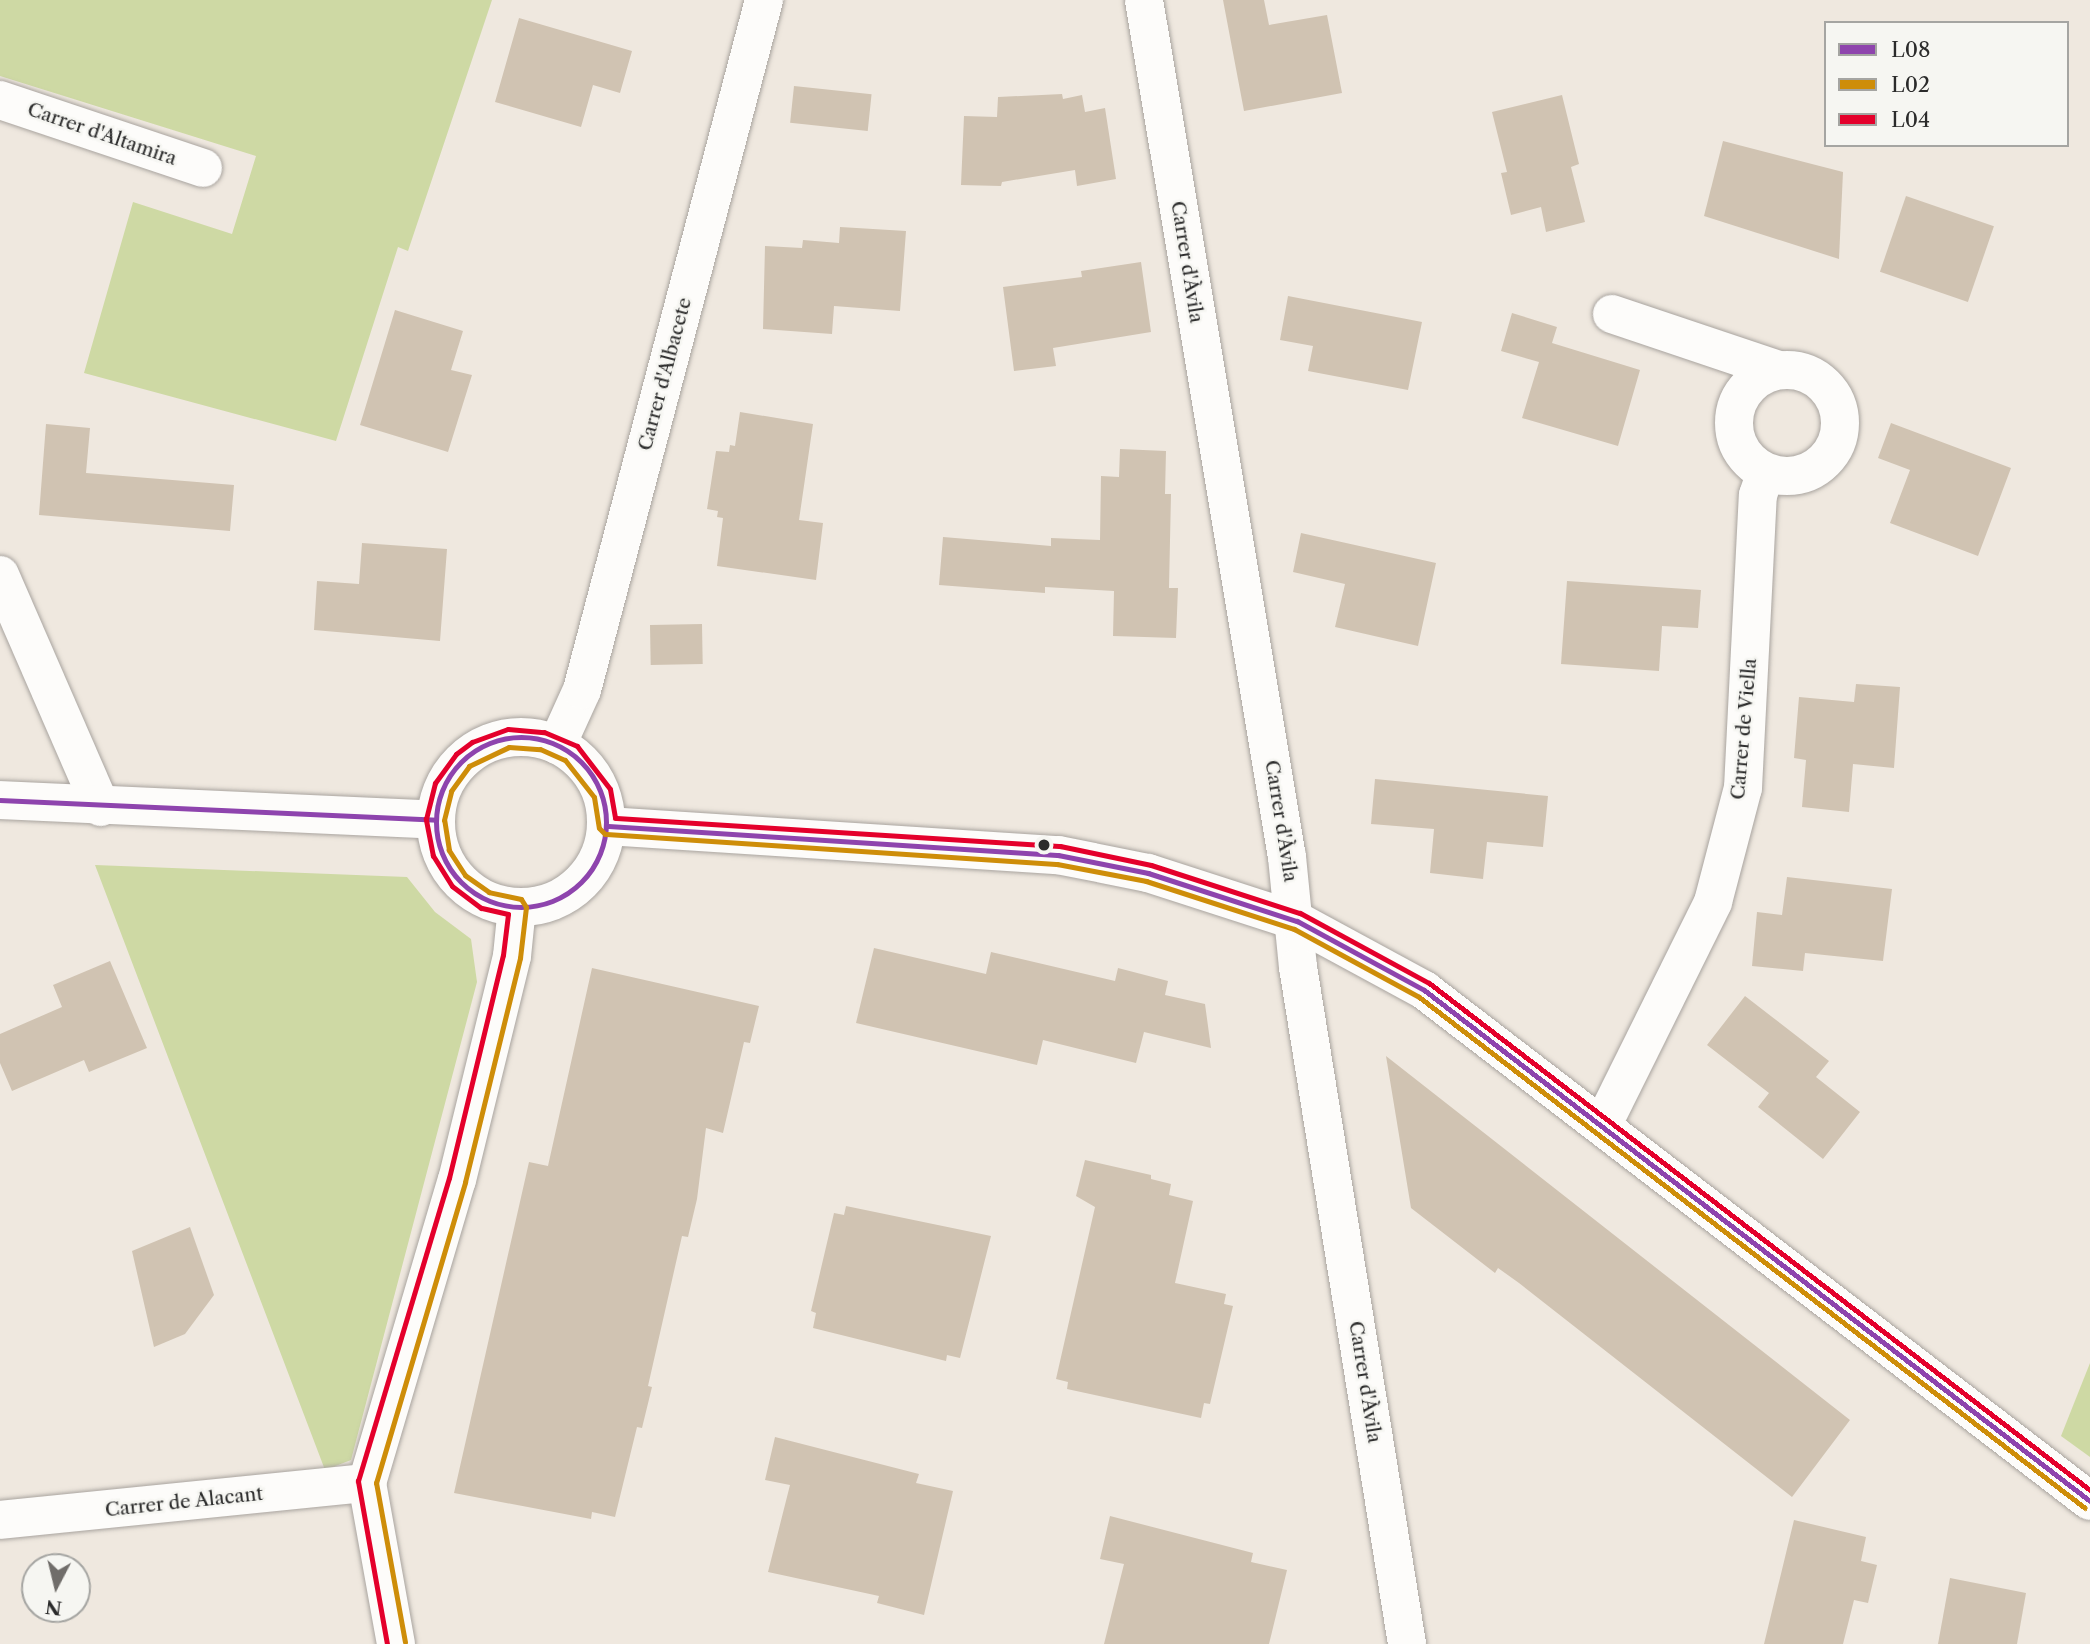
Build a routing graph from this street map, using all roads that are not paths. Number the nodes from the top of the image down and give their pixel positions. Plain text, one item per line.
1 (764, 0) edge
2 (1144, 0) edge
3 (0, 100) edge
4 (203, 168) dead end
5 (1612, 314) dead end
6 (1777, 370) junction
7 (1766, 472) junction
8 (0, 575) edge
9 (557, 745) junction
10 (0, 800) edge
11 (101, 807) junction
12 (435, 820) junction
13 (607, 826) junction
14 (517, 907) junction
15 (1297, 921) junction
16 (1602, 1126) junction
17 (367, 1483) junction
18 (2090, 1501) edge
19 (0, 1520) edge
20 (396, 1644) edge
21 (1406, 1644) edge

1 - 9 street, Carrer d'Albacete
2 - 15 street, Carrer d'Àvila
3 - 4 street, Carrer d'Altamira
5 - 6 street
6 - 7 street
6 - 7 street
7 - 16 street, Carrer de Viella
8 - 11 street
9 - 12 street
9 - 13 street
10 - 11 street
11 - 12 street
12 - 14 street
13 - 14 street
13 - 15 street
14 - 17 street
15 - 16 street
15 - 21 street, Carrer d'Àvila
16 - 18 street
17 - 19 street, Carrer de Alacant
17 - 20 street

